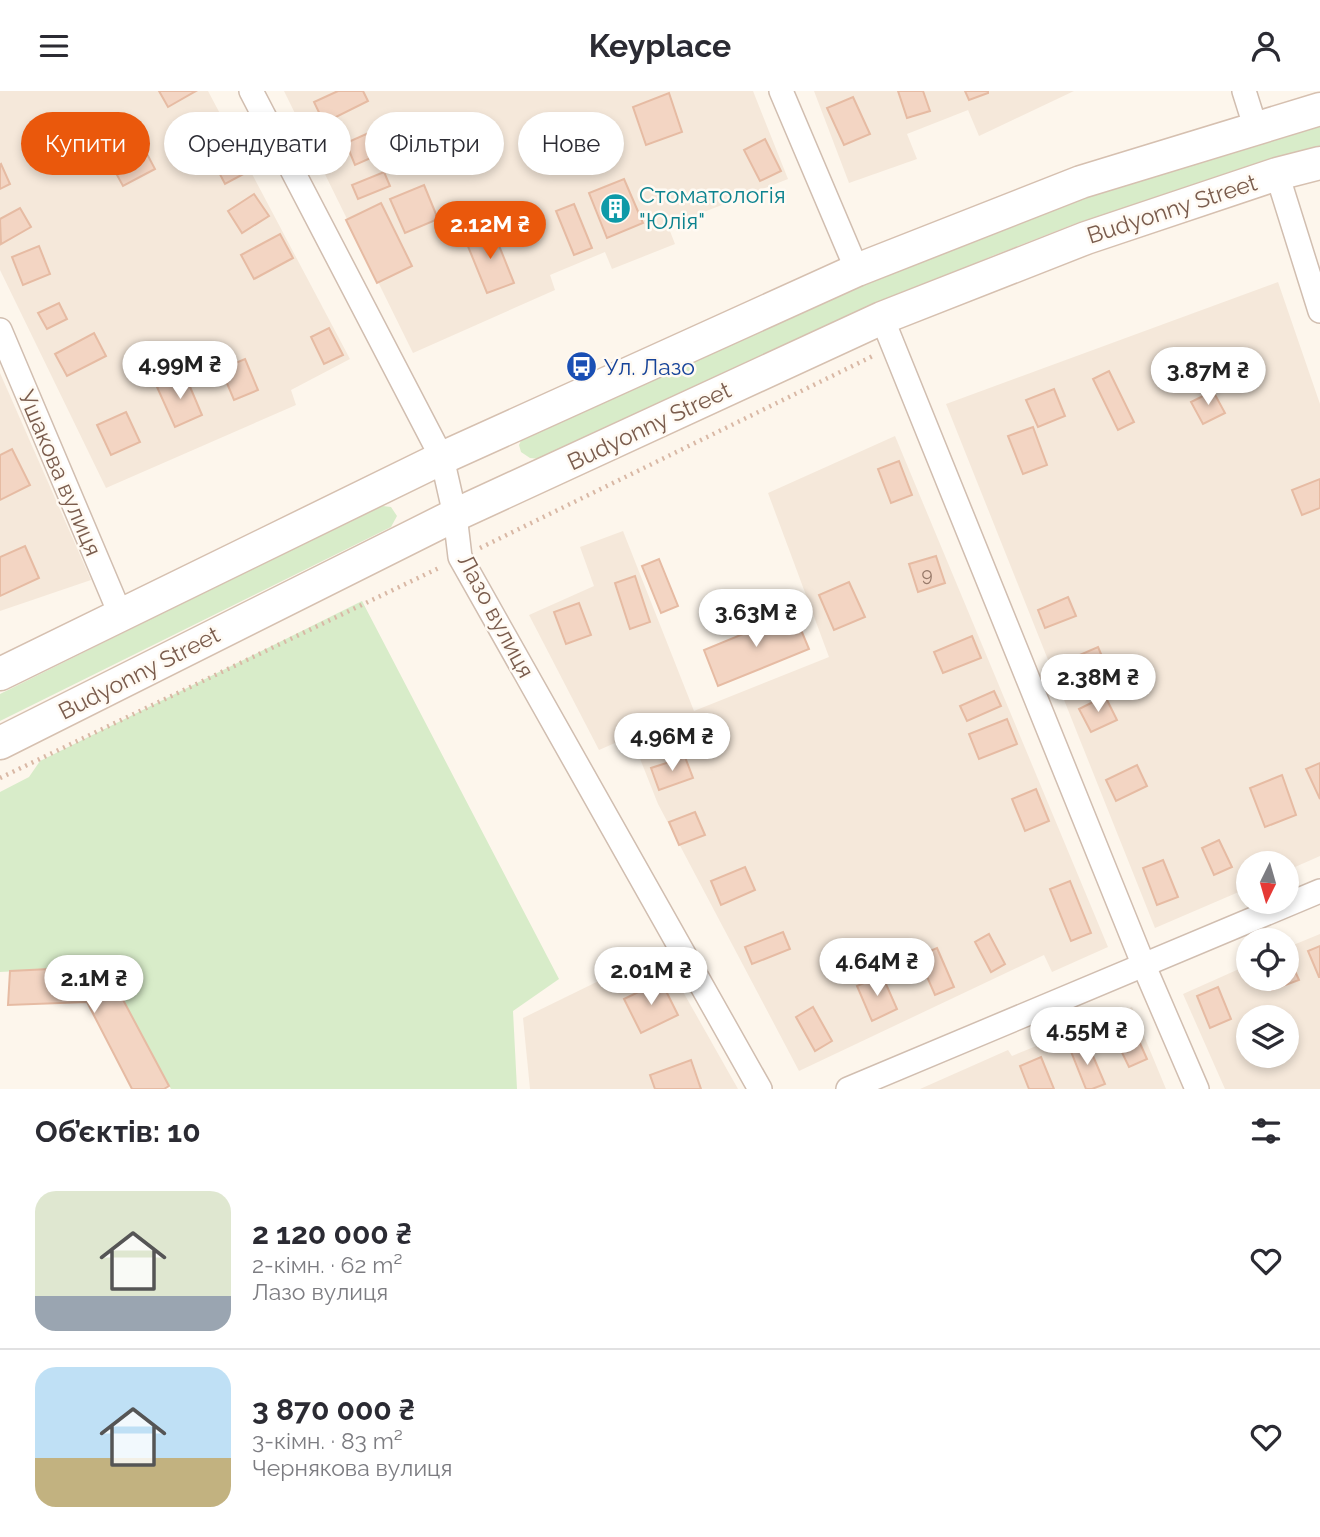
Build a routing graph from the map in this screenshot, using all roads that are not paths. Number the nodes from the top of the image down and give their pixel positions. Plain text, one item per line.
1 (251, 91) edge
2 (782, 91) edge
3 (1244, 91) edge
4 (1320, 109) edge
5 (1256, 129) junction
6 (1320, 163) edge
7 (1277, 174) junction
8 (856, 270) junction
9 (1320, 311) edge
10 (0, 330) edge
11 (888, 332) junction
12 (442, 458) junction
13 (455, 515) junction
14 (121, 616) junction
15 (0, 674) edge
16 (0, 743) edge
17 (1320, 891) edge
18 (1144, 966) junction
19 (760, 1089) edge
20 (848, 1089) edge
21 (1197, 1089) edge

1 - 12 street, Лазо вулиця
2 - 8 street
3 - 5 street
4 - 5 main road
5 - 8 main road
6 - 7 main road, Budyonny Street
7 - 9 street
7 - 11 main road, Budyonny Street
8 - 12 main road
10 - 14 street, Ушакова вулиця
11 - 13 main road, Budyonny Street
11 - 18 street
12 - 13 street, Лазо вулиця
12 - 14 main road
13 - 16 main road, Budyonny Street
13 - 19 street, Лазо вулиця
14 - 15 main road
17 - 18 street
18 - 20 street
18 - 21 street

